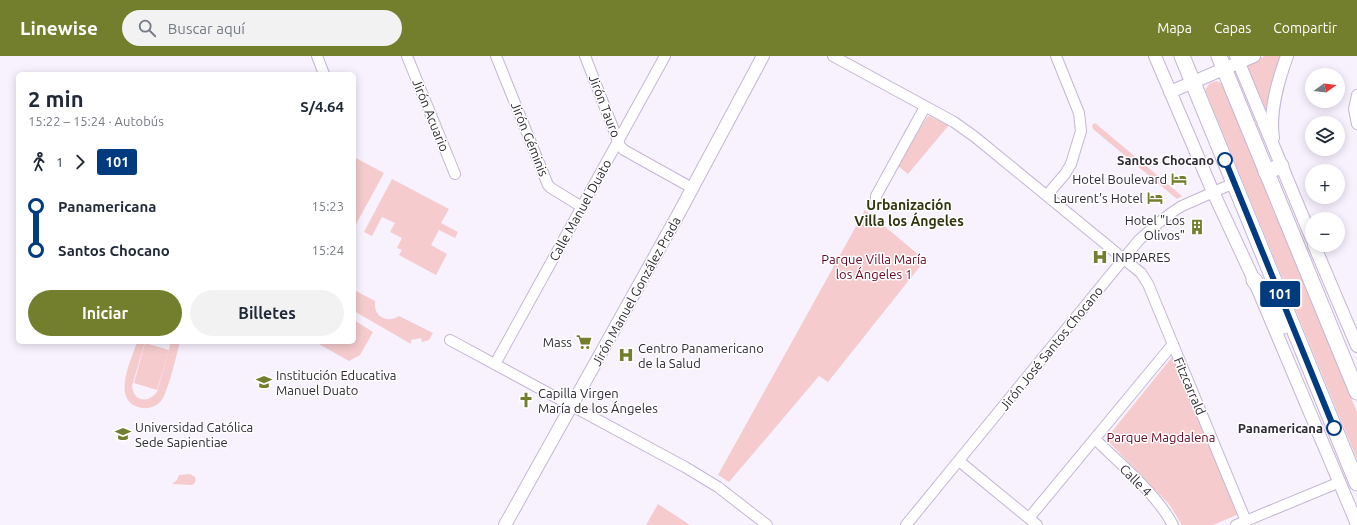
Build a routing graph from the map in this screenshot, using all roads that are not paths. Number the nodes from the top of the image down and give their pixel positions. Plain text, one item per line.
1 (317, 56) edge
2 (407, 56) edge
3 (496, 56) edge
4 (585, 56) edge
5 (665, 56) edge
6 (763, 56) edge
7 (834, 56) edge
8 (1056, 56) edge
9 (1155, 56) edge
10 (1182, 56) edge
11 (1254, 56) edge
12 (1287, 56) edge
13 (1237, 59) edge
14 (1222, 62) edge
15 (323, 72) edge
16 (1193, 83) junction
17 (1170, 92) junction
18 (1357, 95) edge
19 (925, 107) junction
20 (1357, 124) edge
21 (618, 142) junction
22 (1275, 151) junction
23 (1281, 166) junction
24 (1266, 172) junction
25 (456, 174) dead end
26 (1234, 183) junction
27 (692, 188) junction
28 (1213, 192) junction
29 (1047, 196) junction
30 (876, 200) dead end
31 (582, 206) junction
32 (1305, 223) edge
33 (1317, 252) edge
34 (1124, 259) junction
35 (1254, 280) junction
36 (1335, 337) junction
37 (450, 340) dead end
38 (1173, 344) junction
39 (1357, 346) edge
40 (1302, 349) junction
41 (1357, 362) edge
42 (495, 364) junction
43 (1357, 392) edge
44 (572, 406) junction
45 (1095, 439) junction
46 (959, 461) junction
47 (1340, 482) junction
48 (1357, 483) edge
49 (1246, 521) junction
50 (1033, 522) edge
51 (1357, 524) edge
52 (506, 525) edge
53 (767, 525) edge
54 (906, 525) edge
55 (1173, 525) edge
56 (1236, 525) edge

1 - 15 street
2 - 25 street, Jirón Acuario
3 - 31 street, Jirón Géminis
4 - 21 street, Jirón Tauro
5 - 21 street, Calle Manuel Duato
6 - 27 street, Jirón Manuel González Prada
7 - 19 street, Fitzcarrald
8 - 29 street
9 - 17 street
10 - 16 main road
11 - 13 street
12 - 22 street
13 - 14 street
13 - 22 street
14 - 16 street
14 - 24 main road
16 - 17 street
16 - 26 main road
17 - 28 street
18 - 20 street
19 - 29 street, Fitzcarrald
19 - 30 street
21 - 27 street, Jirón Tauro
21 - 31 street, Calle Manuel Duato
22 - 23 street
23 - 24 main road
23 - 32 street
24 - 36 main road
26 - 28 street, Jirón José Santos Chocano
26 - 40 main road
27 - 44 street, Jirón Manuel González Prada
28 - 34 street, Jirón José Santos Chocano
28 - 35 street
29 - 34 street, Fitzcarrald
31 - 42 street, Calle Manuel Duato
33 - 39 street
34 - 38 street, Fitzcarrald
34 - 46 street, Jirón José Santos Chocano
35 - 40 main road
35 - 47 street
36 - 41 main road
36 - 43 main road
37 - 42 street
38 - 45 street
38 - 49 street, Fitzcarrald
40 - 48 main road
42 - 44 street
44 - 52 street, Jirón Manuel González Prada
44 - 53 street
45 - 50 street
45 - 55 street, Calle 4
46 - 50 street
46 - 54 street, Jirón José Santos Chocano
47 - 49 street
47 - 51 street
49 - 56 street

